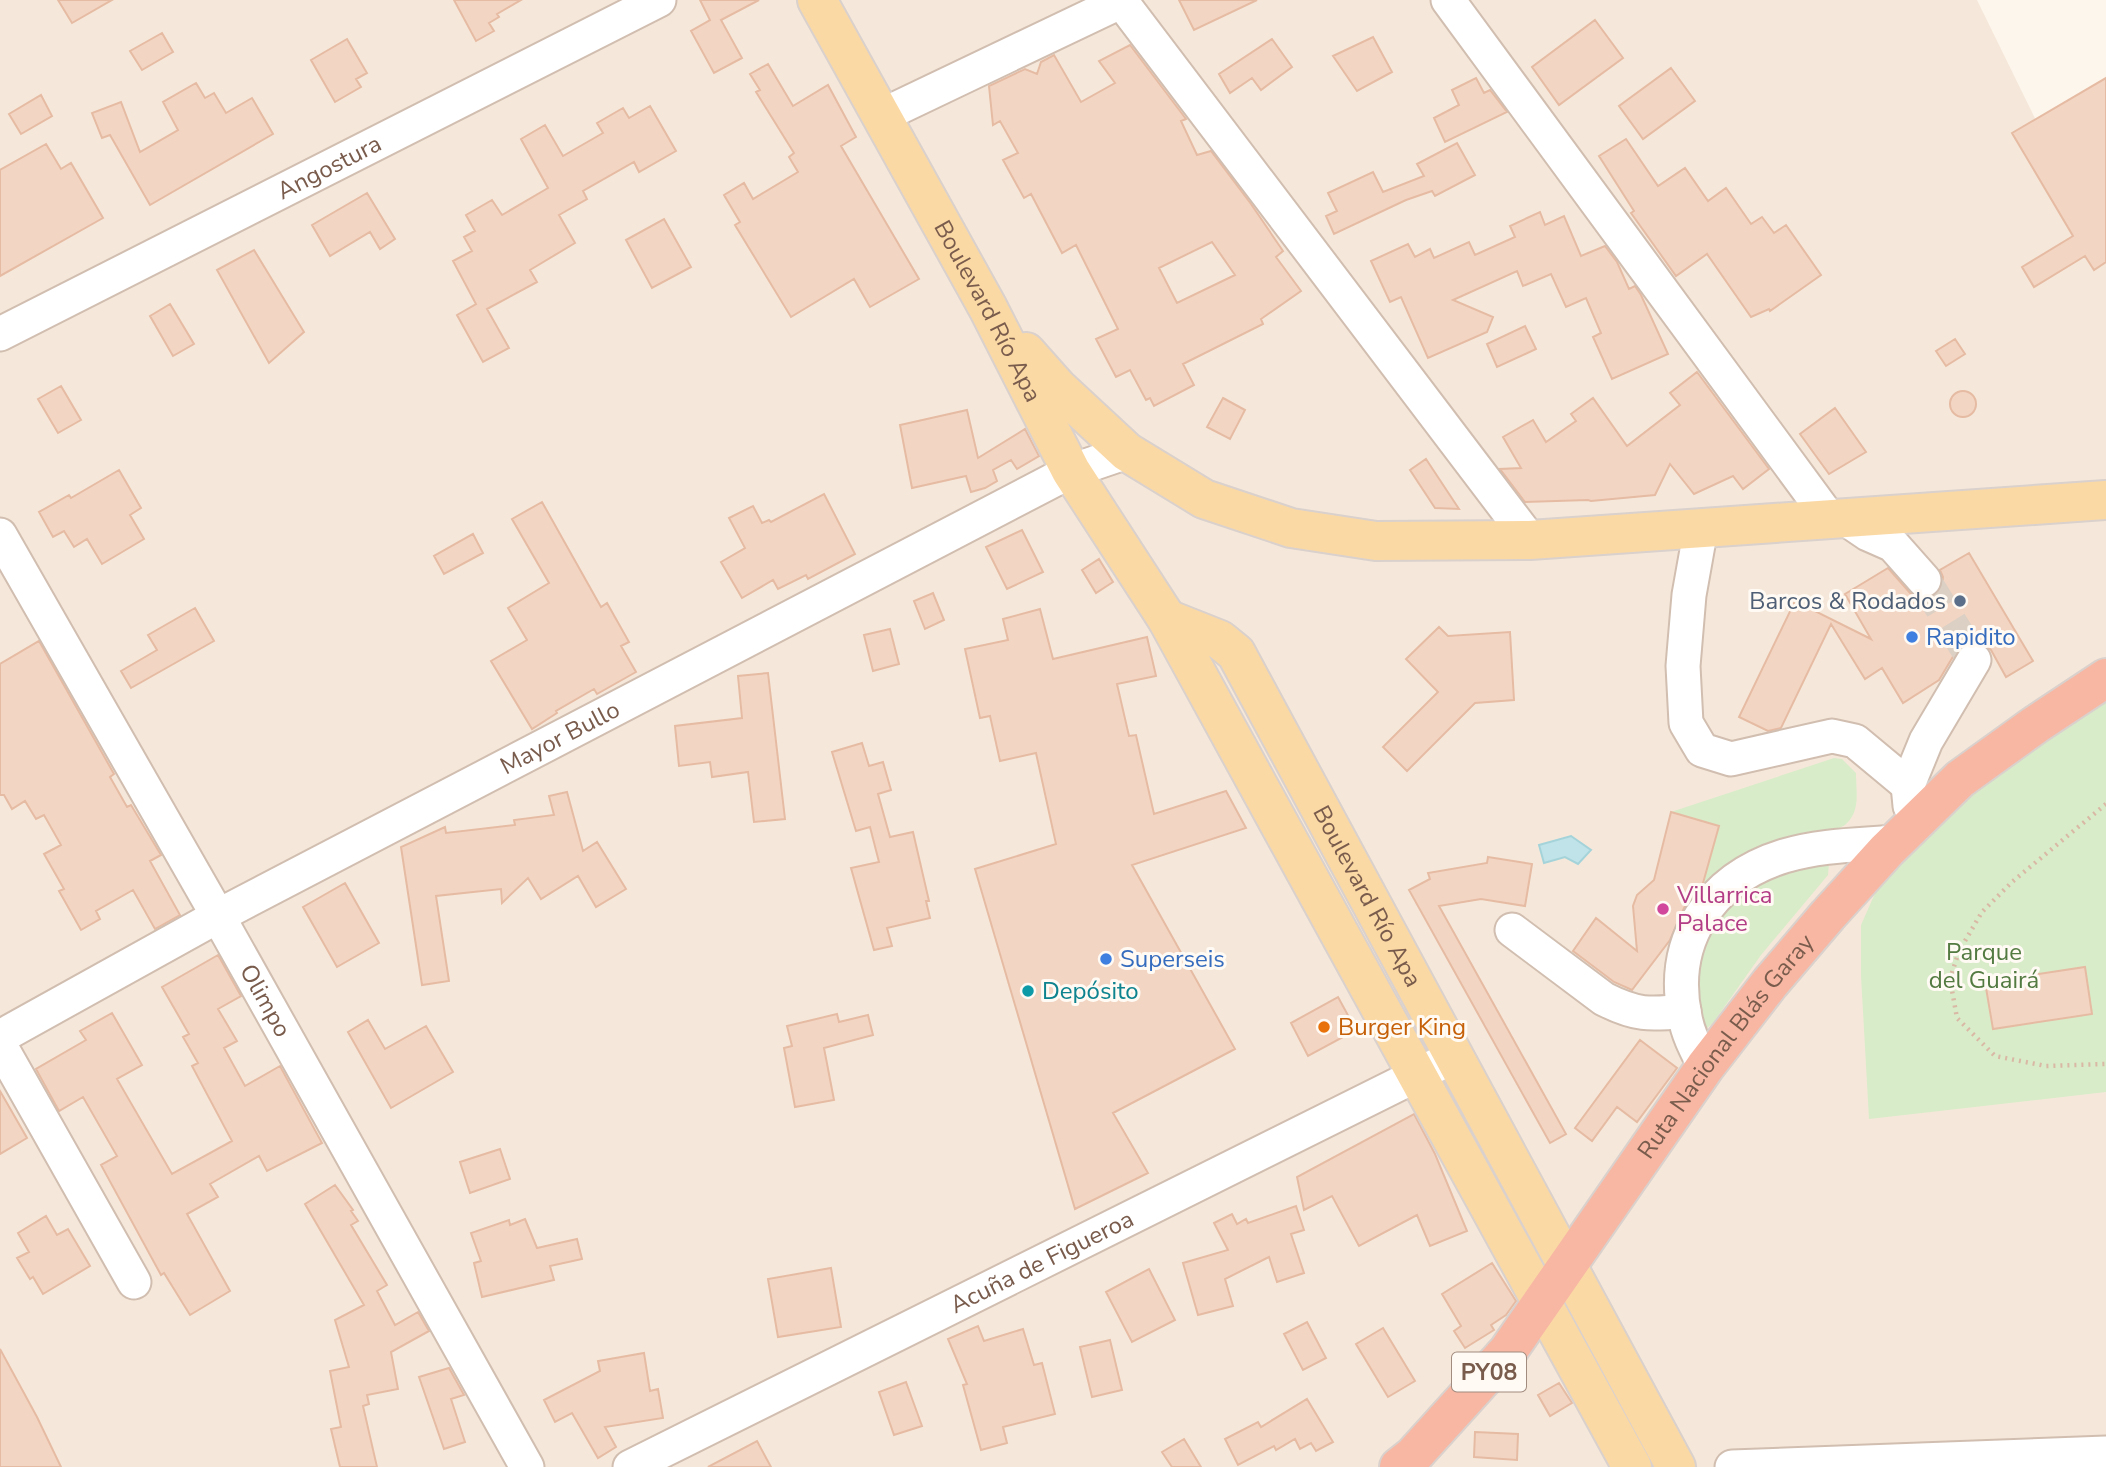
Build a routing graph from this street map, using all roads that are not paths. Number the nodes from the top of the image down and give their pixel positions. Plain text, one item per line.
1 (659, 0) edge
2 (817, 0) edge
3 (1448, 0) edge
4 (1122, 1) edge
5 (881, 116) junction
6 (988, 308) junction
7 (0, 334) edge
8 (1126, 452) junction
9 (1071, 471) junction
10 (2106, 500) edge
11 (1836, 518) junction
12 (1701, 528) junction
13 (0, 535) edge
14 (1530, 540) junction
15 (1924, 579) tunnel mouth
16 (1167, 619) junction
17 (1975, 660) dead end
18 (2106, 678) edge
19 (1908, 785) junction
20 (1904, 834) junction
21 (218, 916) junction
22 (1512, 930) dead end
23 (1684, 1010) junction
24 (0, 1037) edge
25 (0, 1045) edge
26 (1453, 1057) junction
27 (1705, 1067) junction
28 (1418, 1076) junction
29 (1566, 1266) junction
30 (134, 1282) dead end
31 (1543, 1302) junction
32 (2106, 1453) edge
33 (527, 1467) edge
34 (630, 1467) edge
35 (1399, 1467) edge
36 (1632, 1467) edge
37 (1676, 1467) edge
38 (1732, 1467) edge

1 - 7 street, Angostura
2 - 5 main road, Boulevard Río Apa
3 - 11 street
4 - 5 street
4 - 14 street
5 - 6 main road, Boulevard Río Apa
6 - 8 main road
6 - 9 main road, Boulevard Río Apa
8 - 9 street, Mayor Bullo
8 - 14 main road
9 - 16 main road, Boulevard Río Apa
9 - 21 street, Mayor Bullo
10 - 11 main road
11 - 12 main road
11 - 15 street
12 - 14 main road
12 - 19 street
13 - 21 street, Olimpo
16 - 26 main road, Boulevard Río Apa
16 - 28 main road, Boulevard Río Apa
17 - 19 street
18 - 20 highway, Ruta Nacional Blás Garay / PY08
19 - 20 street
20 - 23 street
20 - 27 highway, Ruta Nacional Blás Garay / PY08
21 - 24 street, Mayor Bullo
21 - 33 street, Olimpo
22 - 23 street
23 - 27 street
25 - 30 street
26 - 28 street, Acuña de Figueroa
26 - 29 main road, Boulevard Río Apa
27 - 29 highway, Ruta Nacional Blás Garay / PY08
28 - 31 main road, Boulevard Río Apa
28 - 34 street, Acuña de Figueroa
29 - 31 highway, Ruta Nacional Blás Garay / PY08
29 - 37 main road, Boulevard Río Apa
31 - 35 highway, Ruta Nacional Blás Garay / PY08
31 - 36 main road, Boulevard Río Apa
32 - 38 street

